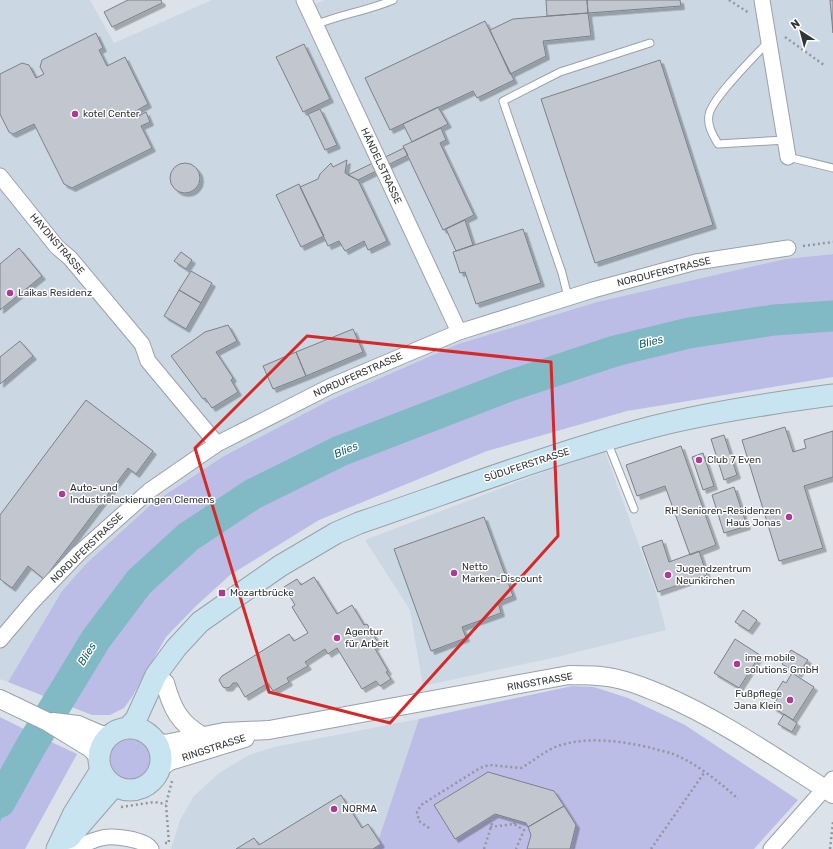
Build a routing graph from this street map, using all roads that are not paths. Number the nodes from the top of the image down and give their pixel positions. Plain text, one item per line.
1 (304, 0) edge
2 (393, 0) edge
3 (762, 0) edge
4 (315, 25) junction
5 (769, 41) junction
6 (650, 44) dead end
7 (785, 140) junction
8 (788, 157) joint
9 (833, 168) edge
10 (0, 176) edge
11 (788, 248) road end
12 (568, 297) junction
13 (459, 332) junction
14 (833, 395) edge
15 (607, 440) junction
16 (216, 444) junction
17 (634, 509) dead end
18 (242, 592) junction
19 (0, 640) edge
20 (166, 683) junction
21 (2, 700) edge
22 (269, 730) junction
23 (119, 732) junction
24 (84, 736) junction
25 (202, 736) junction
26 (154, 739) junction
27 (100, 764) junction
28 (168, 772) junction
29 (114, 786) junction
30 (830, 787) edge
31 (149, 847) edge
32 (58, 849) edge
33 (72, 849) edge
34 (771, 849) edge

1 - 4 street, HÄNDELSTRASSE
2 - 4 lane
3 - 5 street
4 - 13 street, HÄNDELSTRASSE
5 - 7 street
5 - 7 lane
6 - 12 lane
7 - 8 street
8 - 9 lane
10 - 16 street, HAYDNSTRASSE
11 - 12 street, NORDUFERSTRASSE
12 - 13 street, NORDUFERSTRASSE
13 - 16 street, NORDUFERSTRASSE
14 - 15 main road, SÜDUFERSTRASSE
15 - 17 lane
15 - 18 main road, SÜDUFERSTRASSE
16 - 19 street, NORDUFERSTRASSE
18 - 20 main road, SÜDUFERSTRASSE
18 - 23 main road, SÜDUFERSTRASSE
20 - 25 street, RINGSTRASSE
20 - 26 main road, SÜDUFERSTRASSE
21 - 24 street
22 - 25 street, RINGSTRASSE
22 - 28 street, RINGSTRASSE
22 - 30 street, RINGSTRASSE
23 - 24 street
23 - 26 main road
23 - 27 main road
24 - 27 street
25 - 26 street, RINGSTRASSE
26 - 28 main road
27 - 29 main road
27 - 32 main road
28 - 29 main road
29 - 32 main road
30 - 34 street
31 - 33 street

